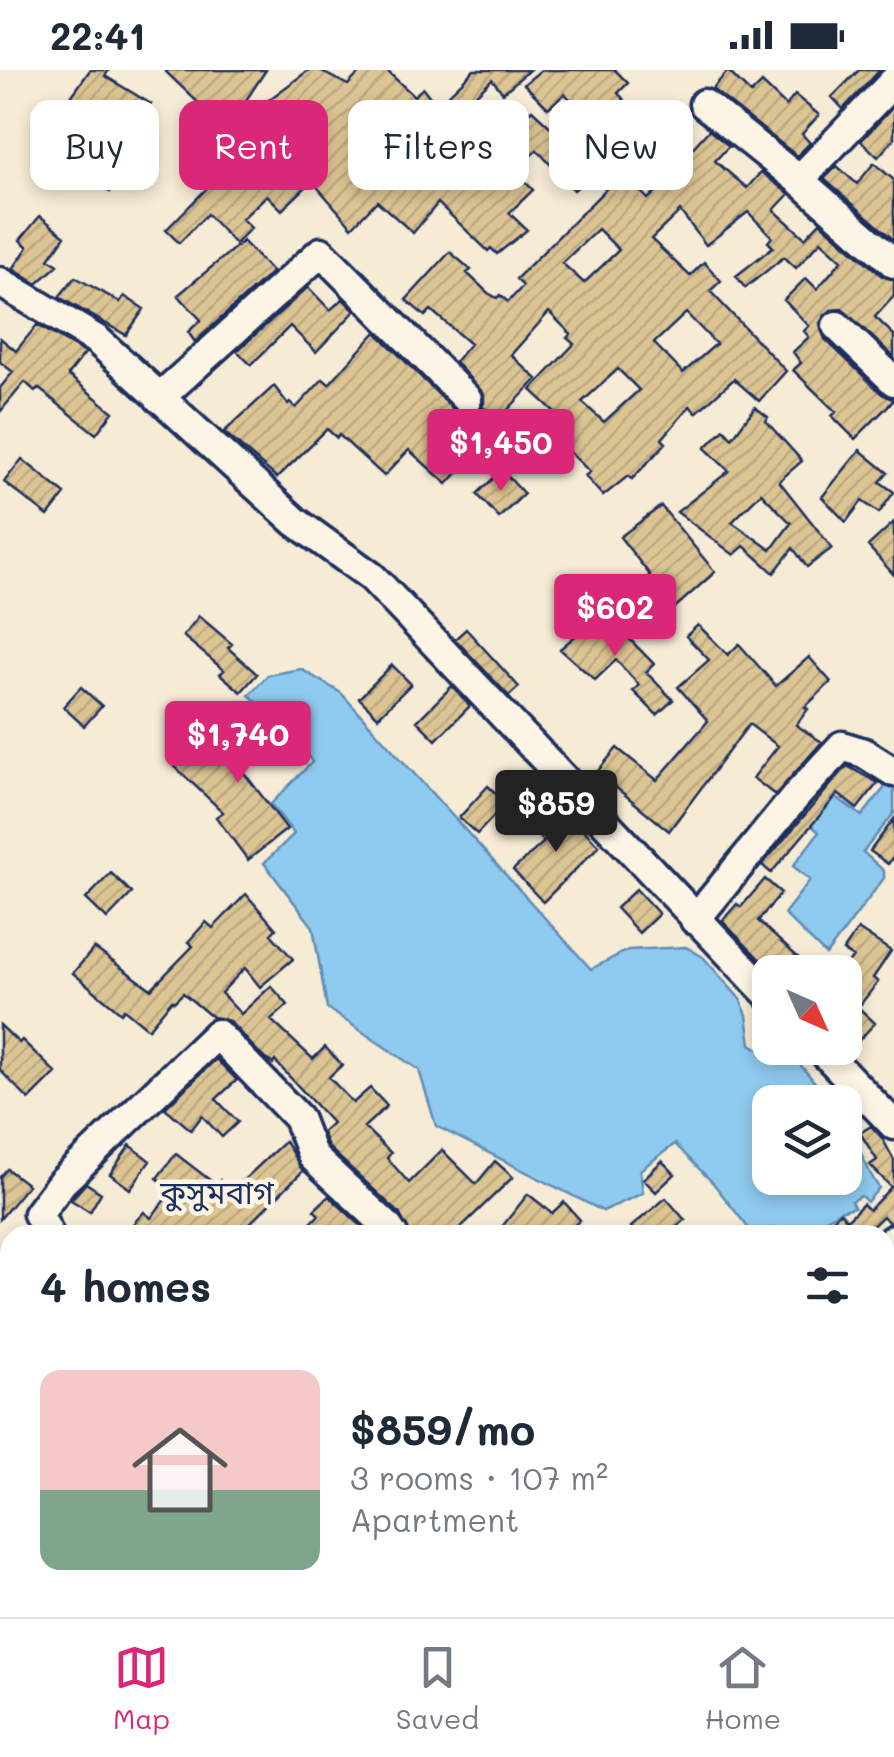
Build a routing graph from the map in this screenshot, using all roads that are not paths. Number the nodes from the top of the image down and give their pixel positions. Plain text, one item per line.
1 (894, 81) edge
2 (704, 104) dead end
3 (798, 180) junction
4 (894, 263) edge
5 (0, 282) edge
6 (838, 326) dead end
7 (894, 381) edge
8 (159, 398) junction
9 (467, 399) dead end
10 (894, 772) edge
11 (695, 920) junction
12 (752, 978) edge
13 (836, 1065) edge
14 (894, 1125) edge
15 (44, 1225) edge
16 (387, 1225) edge

1 - 3 street
2 - 3 street
3 - 4 street
5 - 8 street
6 - 7 street
8 - 9 street
8 - 11 street
10 - 11 street
11 - 12 street
13 - 14 street
15 - 16 street

